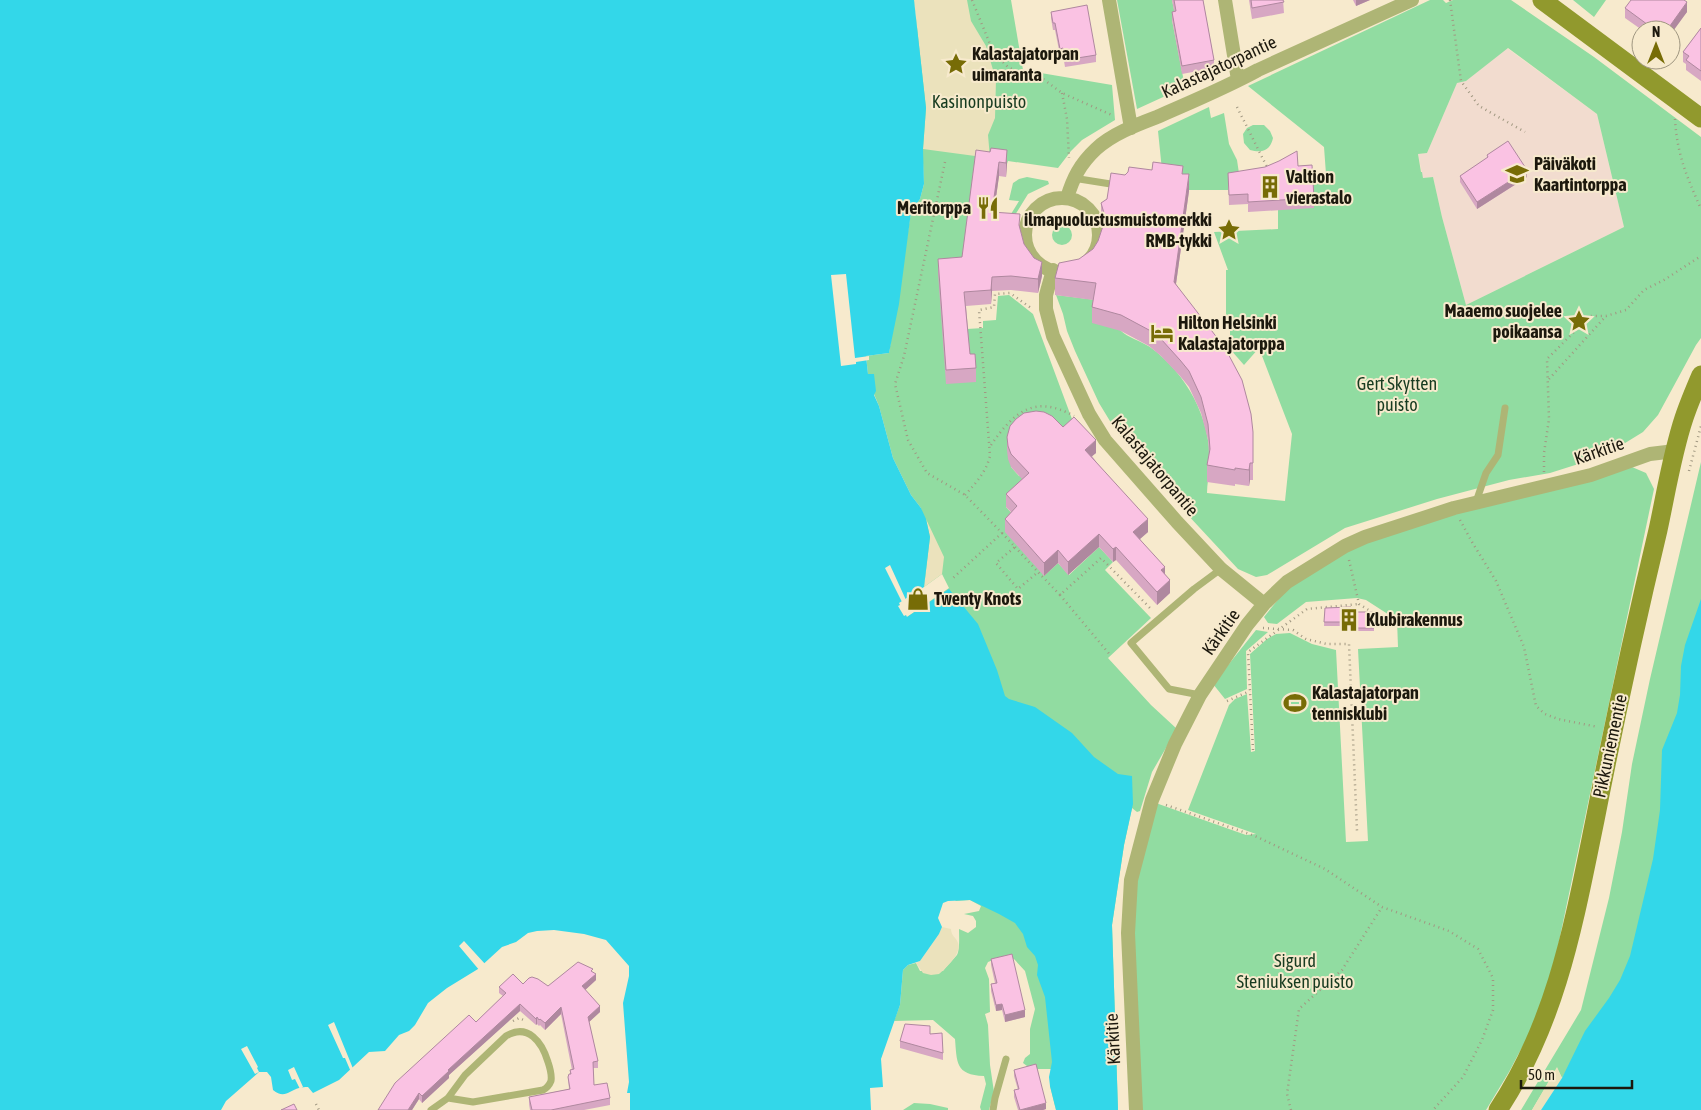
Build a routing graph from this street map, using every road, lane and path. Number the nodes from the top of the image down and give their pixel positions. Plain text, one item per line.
1 (972, 0) edge
2 (1109, 0) edge
3 (1225, 0) edge
4 (1412, 0) edge
5 (1450, 0) edge
6 (1542, 0) edge
7 (1238, 80) junction
8 (1062, 93) junction
9 (1676, 100) junction
10 (1237, 107) dead end
11 (1701, 118) edge
12 (1126, 123) junction
13 (1525, 132) dead end
14 (1069, 158) dead end
15 (945, 162) dead end
16 (1267, 168) edge
17 (1073, 178) junction
18 (1124, 186) edge
19 (1067, 198) junction
20 (1701, 209) edge
21 (1701, 256) edge
22 (1053, 270) junction
23 (1036, 312) dead end
24 (1606, 316) junction
25 (1701, 375) edge
26 (1548, 380) junction
27 (1505, 408) dead end
28 (1076, 416) edge
29 (990, 446) junction
30 (1675, 451) junction
31 (1546, 486) junction
32 (965, 495) junction
33 (1476, 502) junction
34 (1454, 508) junction
35 (1002, 533) junction
36 (1345, 546) junction
37 (1015, 547) junction
38 (1221, 569) junction
39 (1038, 572) junction
40 (954, 578) dead end
41 (1060, 595) junction
42 (1264, 604) junction
43 (1359, 604) junction
44 (1156, 614) dead end
45 (1386, 621) dead end
46 (1247, 625) junction
47 (1277, 629) junction
48 (1111, 656) dead end
49 (1250, 691) junction
50 (1200, 695) junction
51 (1226, 701) dead end
52 (1598, 727) dead end
53 (1253, 750) dead end
54 (1152, 800) junction
55 (1357, 831) dead end
56 (1382, 907) junction
57 (1006, 1059) dead end
58 (448, 1098) junction
59 (316, 1104) dead end
60 (319, 1110) edge
61 (431, 1110) edge
62 (993, 1110) edge
63 (1136, 1110) edge
64 (1291, 1110) edge
65 (1433, 1110) edge
66 (1498, 1110) edge

1 - 8 path
2 - 12 street
3 - 7 street
4 - 7 street, Kalastajatorpantie
5 - 13 path
6 - 9 main road
7 - 12 street, Kalastajatorpantie
8 - 12 path
8 - 14 path
9 - 11 main road
9 - 20 path
10 - 16 path
12 - 17 street, Kalastajatorpantie
15 - 32 path
17 - 18 lane
17 - 19 street, Kalastajatorpantie
19 - 22 street
19 - 22 street
21 - 24 path
22 - 38 street, Kalastajatorpantie
23 - 29 path
24 - 26 path
24 - 26 path
25 - 30 main road, Pikkuniementie
26 - 31 path
27 - 33 lane
28 - 29 path
29 - 32 path
30 - 31 street, Kärkitie
30 - 66 main road, Pikkuniementie
31 - 33 street, Kärkitie
32 - 35 path
33 - 34 street, Kärkitie
34 - 36 street, Kärkitie
34 - 52 path
35 - 37 path
35 - 40 path
36 - 42 street, Kärkitie
36 - 43 path
37 - 39 path
37 - 39 path
38 - 42 street, Kalastajatorpantie
38 - 50 lane
39 - 41 path
41 - 44 path
41 - 48 path
42 - 46 street, Kärkitie
43 - 45 path
43 - 47 path
46 - 47 path
46 - 50 street, Kärkitie
47 - 49 path
47 - 55 path
49 - 51 path
49 - 53 path
50 - 54 street, Kärkitie
54 - 56 path
54 - 63 street, Kärkitie
56 - 64 path
56 - 65 path
57 - 62 lane
58 - 58 lane
58 - 61 lane
59 - 60 path

